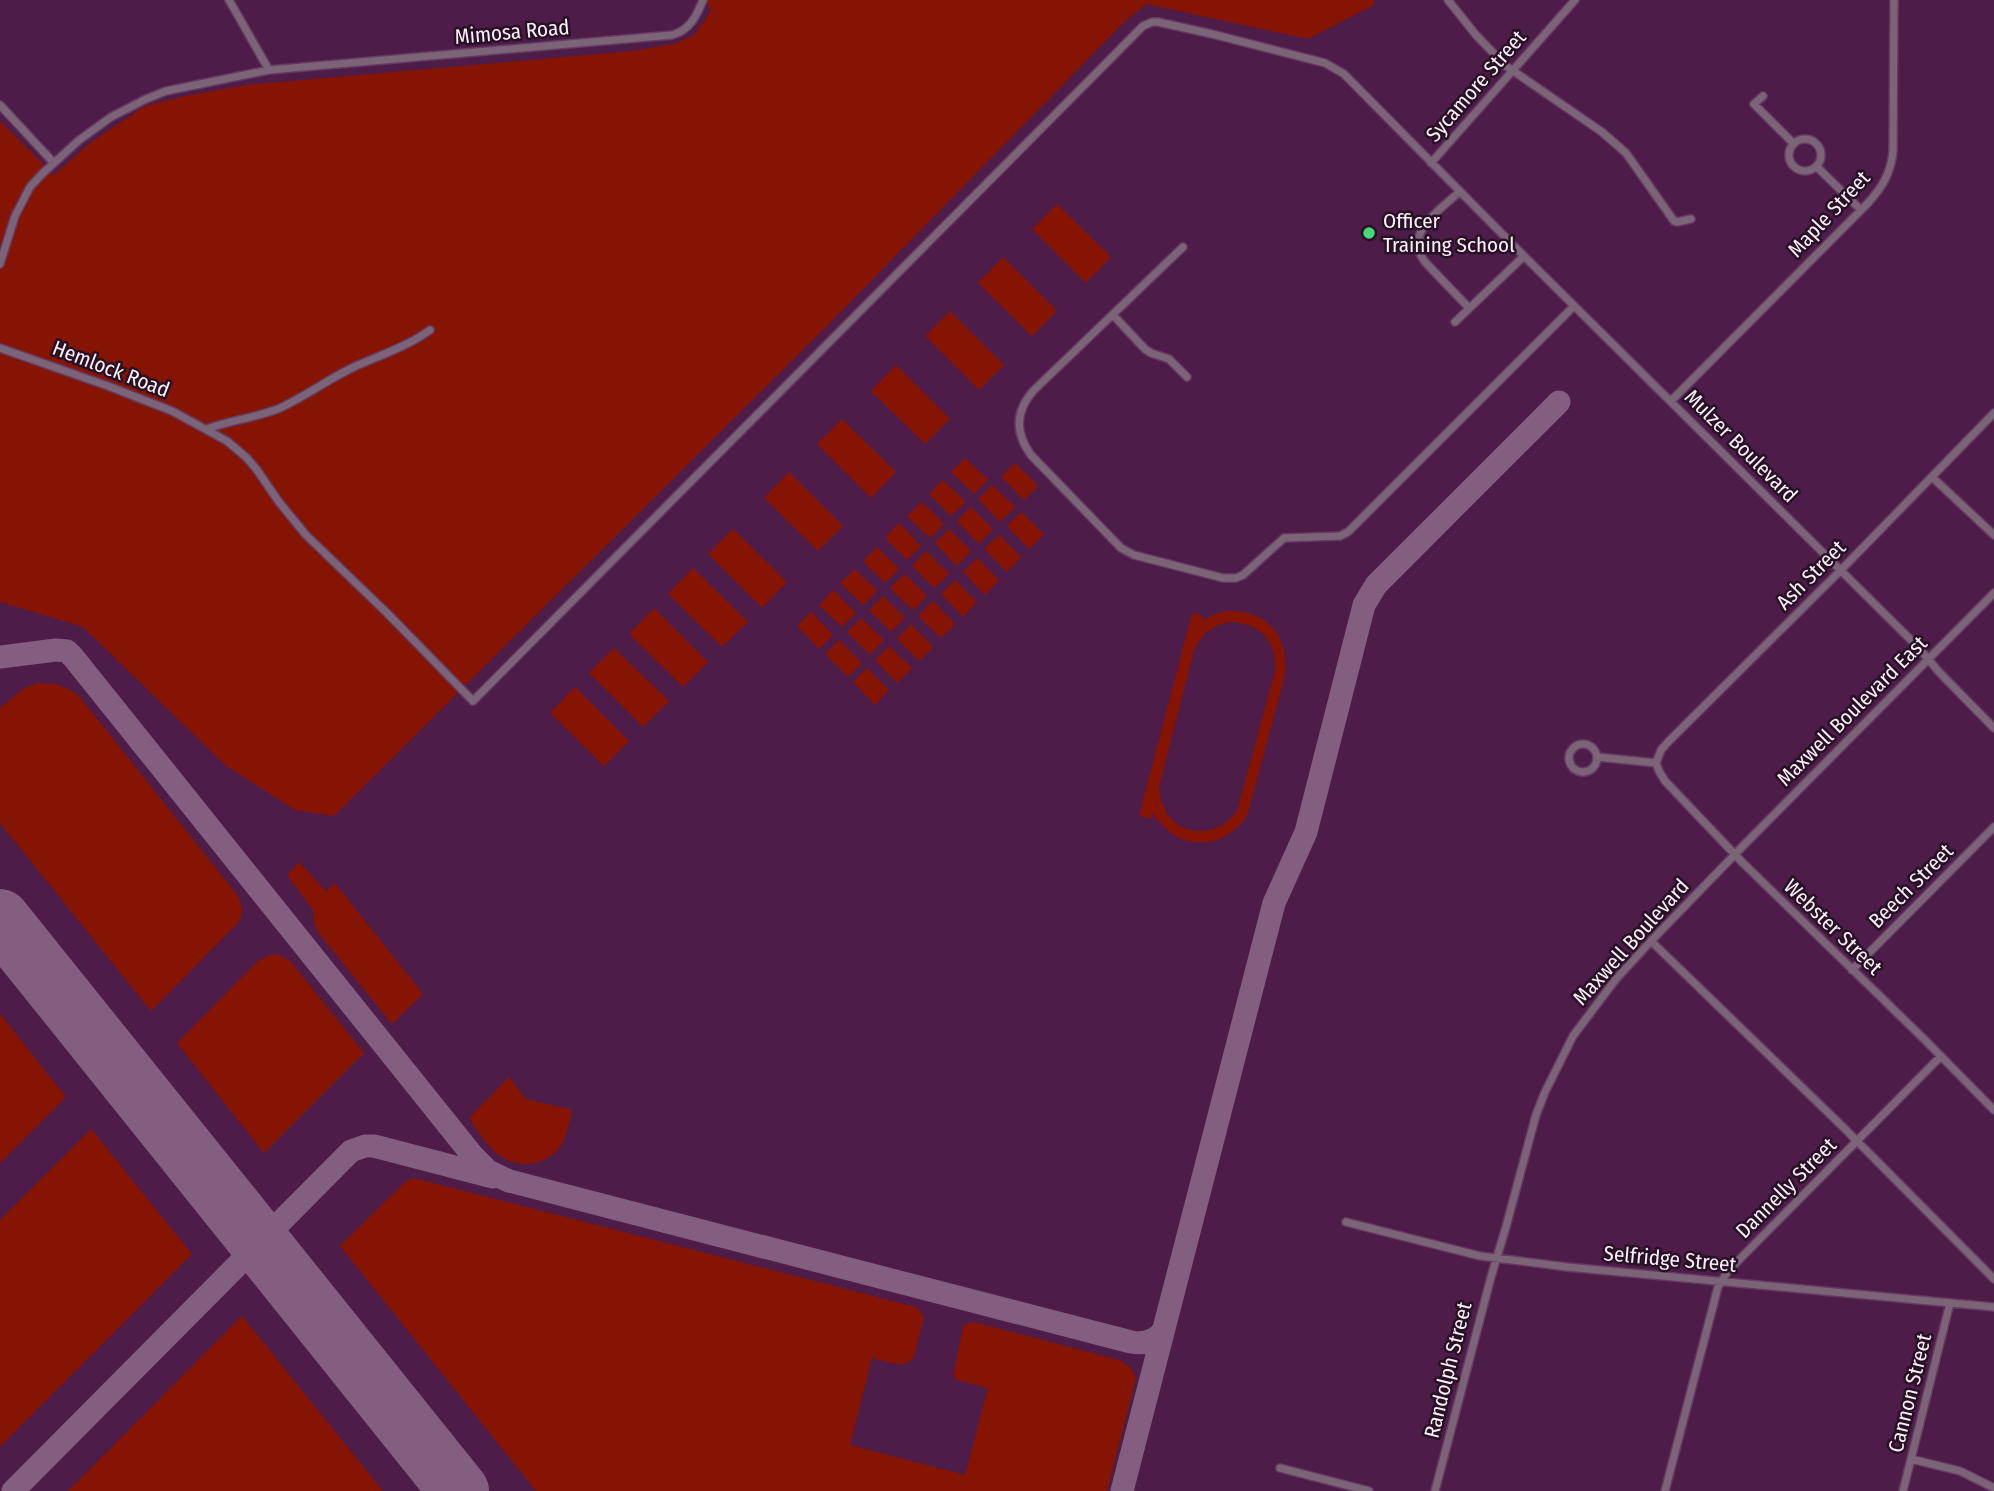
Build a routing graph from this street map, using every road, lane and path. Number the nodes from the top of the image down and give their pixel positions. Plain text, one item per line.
1 (229, 0) edge
2 (703, 0) edge
3 (1448, 0) edge
4 (1575, 0) edge
5 (1894, 0) edge
6 (269, 70) junction
7 (1512, 71) junction
8 (1763, 96) dead end
9 (0, 105) edge
10 (1794, 144) junction
11 (53, 162) junction
12 (1431, 163) junction
13 (1817, 167) junction
14 (1459, 192) junction
15 (1861, 210) junction
16 (1692, 219) dead end
17 (1183, 247) dead end
18 (1524, 256) junction
19 (0, 264) edge
20 (1574, 306) junction
21 (1469, 308) junction
22 (1113, 315) junction
23 (1455, 322) dead end
24 (430, 330) dead end
25 (0, 348) edge
26 (1187, 377) dead end
27 (1671, 401) junction
28 (1994, 413) edge
29 (207, 429) junction
30 (1932, 477) junction
31 (1994, 536) edge
32 (1841, 570) junction
33 (1994, 593) edge
34 (1929, 659) junction
35 (1994, 728) edge
36 (1597, 757) dead end
37 (1656, 762) junction
38 (1994, 827) edge
39 (1736, 854) junction
40 (1651, 941) junction
41 (1852, 970) junction
42 (1941, 1056) junction
43 (1994, 1110) edge
44 (1857, 1141) junction
45 (1346, 1222) dead end
46 (1497, 1259) junction
47 (1994, 1279) edge
48 (1722, 1281) junction
49 (1950, 1303) junction
50 (1994, 1307) edge
51 (1911, 1459) junction
52 (1280, 1468) dead end
53 (1994, 1488) edge
54 (1369, 1491) edge
55 (1435, 1491) edge
56 (1665, 1491) edge
57 (1903, 1491) edge

1 - 6 street
2 - 6 street, Mimosa Road
3 - 7 street
4 - 7 street, Sycamore Street
5 - 15 street, Maple Street
6 - 11 street, Mimosa Road
7 - 12 street, Sycamore Street
7 - 16 street
8 - 10 street
9 - 11 street
10 - 13 street
10 - 13 street
11 - 19 street, Mimosa Road
12 - 14 street, Mulzer Boulevard
12 - 29 street, Hemlock Road
13 - 15 street
14 - 18 street, Mulzer Boulevard
14 - 21 street
15 - 27 street, Maple Street
17 - 22 street
18 - 20 street, Mulzer Boulevard
18 - 21 street
20 - 22 street
20 - 27 street, Mulzer Boulevard
21 - 23 street
22 - 26 street
24 - 29 street
25 - 29 street, Hemlock Road
27 - 32 street, Mulzer Boulevard
28 - 30 street, Ash Street
30 - 31 street
30 - 32 street, Ash Street
32 - 34 street, Mulzer Boulevard
32 - 37 street, Ash Street
33 - 34 street, Maxwell Boulevard East
34 - 35 street, Mulzer Boulevard
34 - 39 street, Maxwell Boulevard East
36 - 37 street
37 - 39 street, Webster Street
38 - 41 street, Beech Street
39 - 40 street, Maxwell Boulevard
39 - 41 street, Webster Street
40 - 44 street
40 - 46 street, Maxwell Boulevard
41 - 42 street, Webster Street
42 - 43 street, Webster Street
42 - 44 street, Dannelly Street
44 - 47 street
44 - 48 street, Dannelly Street
45 - 46 street, Selfridge Street
46 - 48 street, Selfridge Street
46 - 55 street, Randolph Street
48 - 49 street, Selfridge Street
48 - 56 street, Dannelly Street
49 - 50 street, Selfridge Street
49 - 51 street, Cannon Street
51 - 53 street
51 - 57 street, Cannon Street
52 - 54 street

